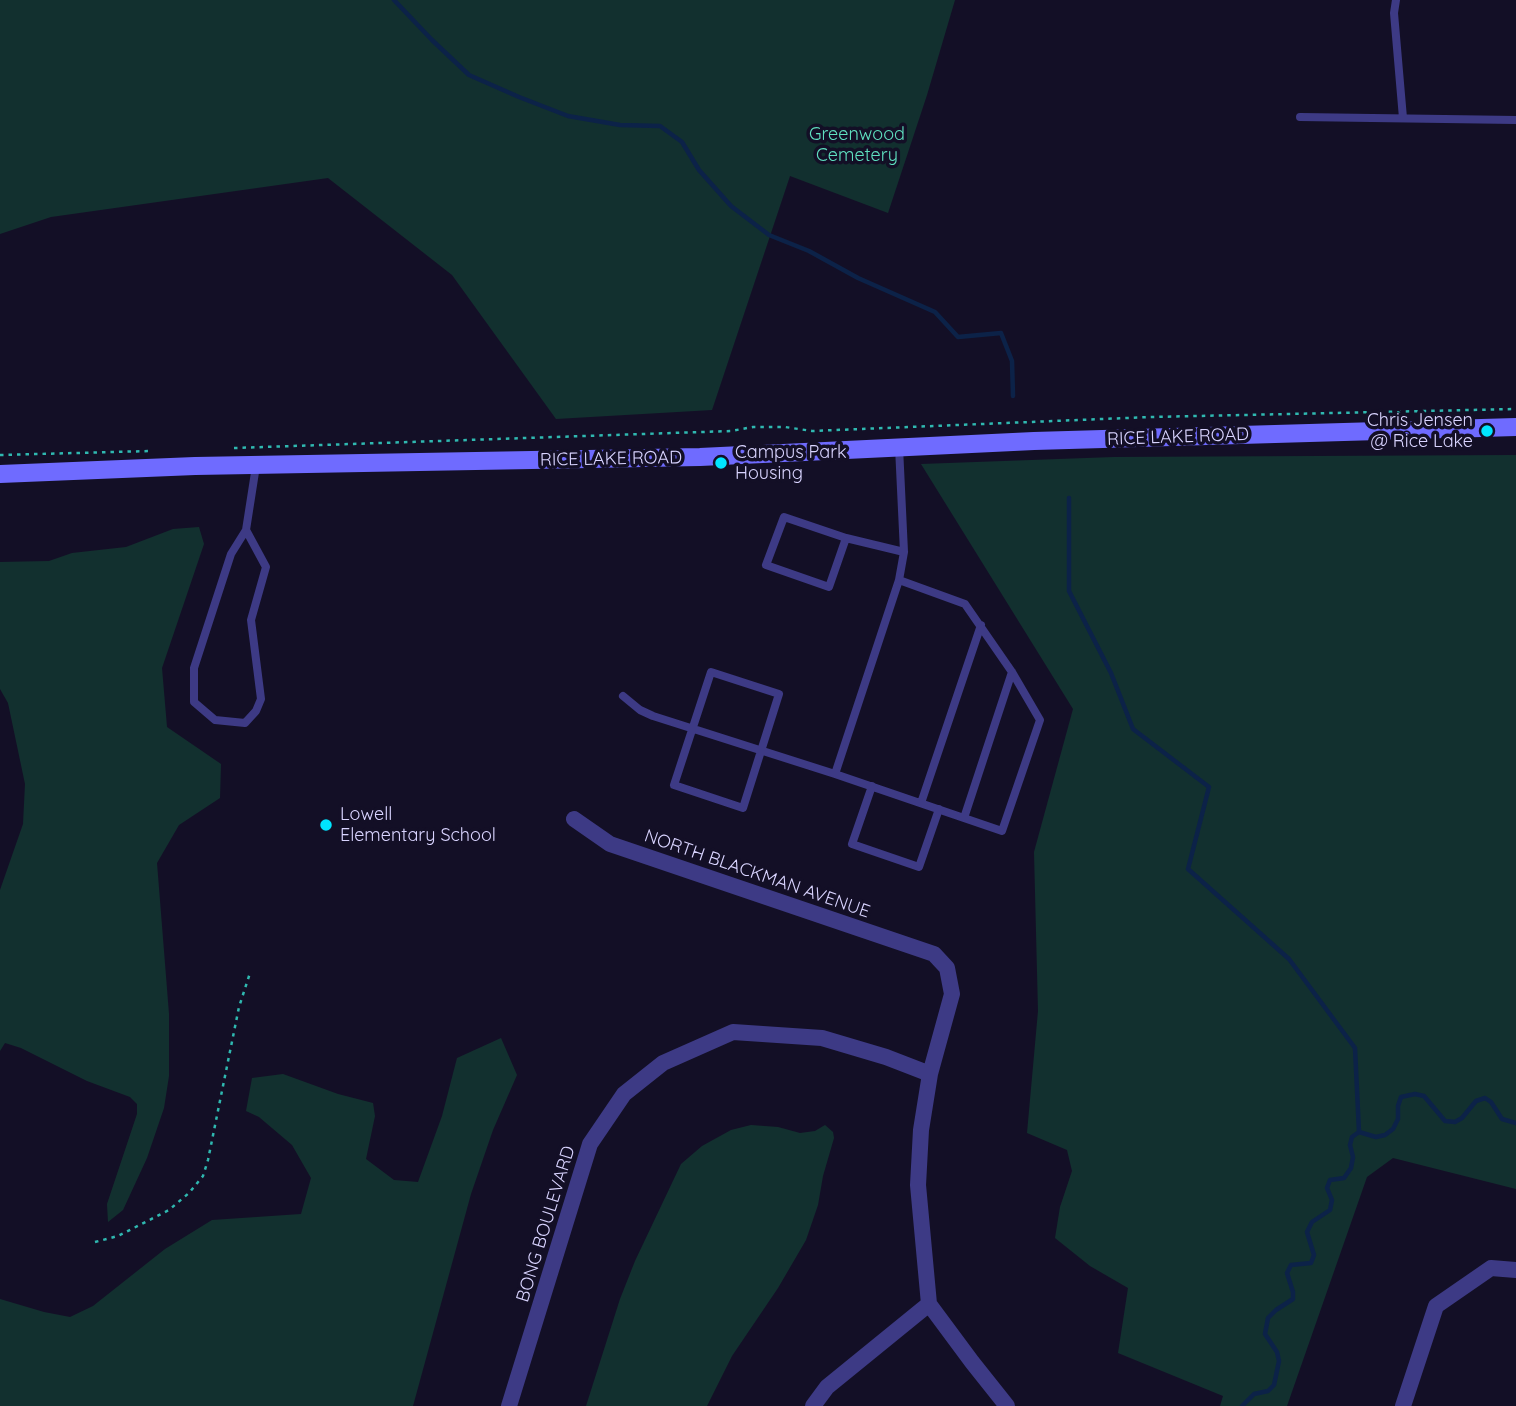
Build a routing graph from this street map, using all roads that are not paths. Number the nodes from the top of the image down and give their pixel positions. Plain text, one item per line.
1 (1396, 0) edge
2 (1300, 117) dead end
3 (1403, 118) junction
4 (1516, 120) edge
5 (1516, 427) edge
6 (899, 447) junction
7 (256, 465) junction
8 (0, 474) edge
9 (246, 530) junction
10 (846, 538) junction
11 (904, 552) junction
12 (899, 580) junction
13 (981, 625) junction
14 (1012, 672) junction
15 (623, 696) dead end
16 (693, 729) junction
17 (762, 751) junction
18 (835, 774) junction
19 (872, 786) junction
20 (921, 803) junction
21 (939, 809) junction
22 (964, 818) junction
23 (574, 819) dead end
24 (930, 1074) junction
25 (1516, 1270) edge
26 (929, 1304) junction
27 (509, 1406) edge
28 (813, 1406) edge
29 (1007, 1406) edge
30 (1403, 1406) edge

1 - 3 lane
2 - 3 lane
3 - 4 lane
5 - 6 main road, RICE LAKE ROAD
6 - 7 main road, RICE LAKE ROAD
6 - 11 lane
7 - 8 main road, RICE LAKE ROAD
7 - 9 lane
9 - 9 lane
10 - 10 lane
10 - 11 lane
11 - 12 lane
12 - 13 lane
12 - 18 lane
13 - 14 lane
13 - 20 lane
14 - 22 lane
14 - 22 lane
15 - 16 lane
16 - 17 lane
16 - 17 lane
16 - 17 lane
17 - 18 lane
18 - 19 lane
19 - 20 lane
19 - 21 lane
20 - 21 lane
21 - 22 lane
23 - 24 street, NORTH BLACKMAN AVENUE
24 - 26 street
24 - 27 street, BONG BOULEVARD
25 - 30 street
26 - 28 street
26 - 29 street

